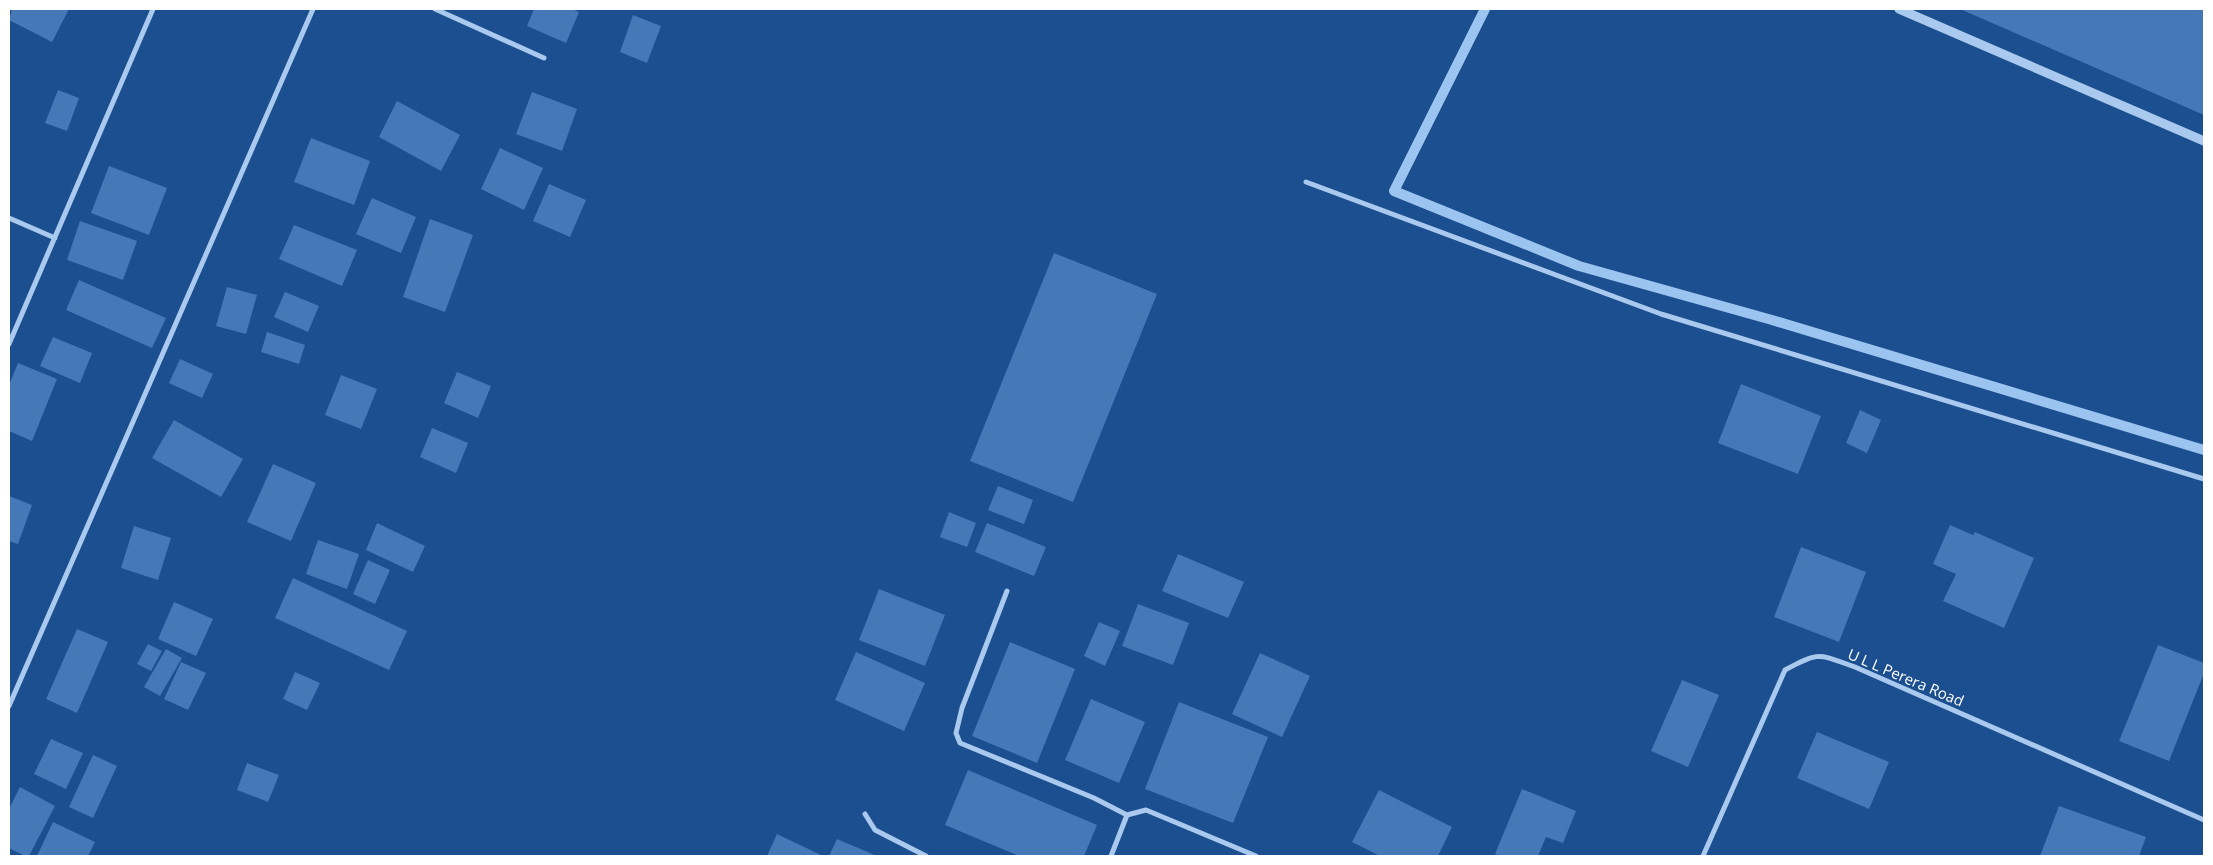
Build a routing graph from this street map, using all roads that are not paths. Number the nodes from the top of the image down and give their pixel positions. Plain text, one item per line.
1 (153, 9) edge
2 (313, 9) edge
3 (435, 9) edge
4 (1900, 9) edge
5 (544, 58) dead end
6 (2204, 141) edge
7 (1306, 182) dead end
8 (9, 218) edge
9 (54, 238) junction
10 (9, 344) edge
11 (2204, 479) edge
12 (1007, 591) dead end
13 (9, 706) edge
14 (864, 814) dead end
15 (1127, 815) junction
16 (2204, 820) edge
17 (926, 856) edge
18 (1111, 856) edge
19 (1256, 856) edge
20 (1703, 856) edge

1 - 9 street
2 - 13 street
3 - 5 street
4 - 6 street
7 - 11 street
8 - 9 street
9 - 10 street
12 - 15 street
14 - 17 street
15 - 18 street
15 - 19 street
16 - 20 street, U L L Perera Road

